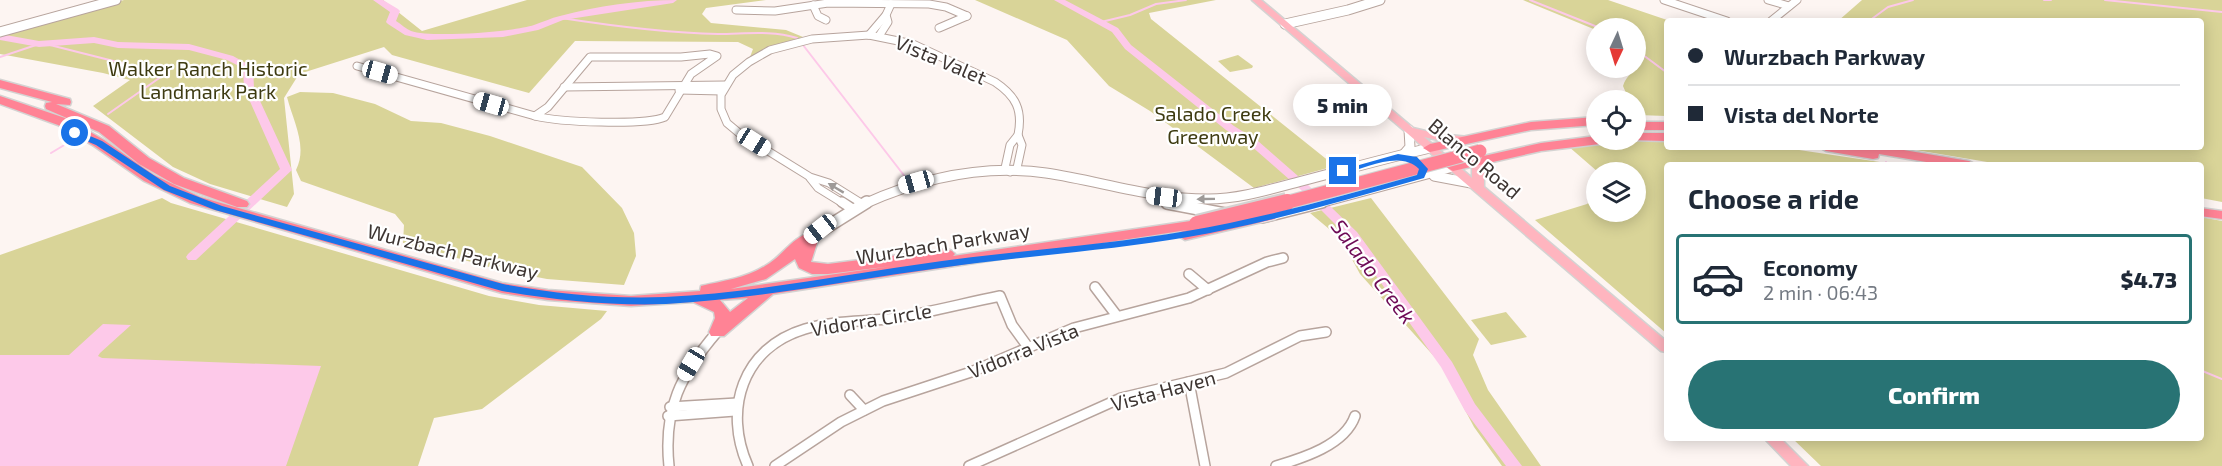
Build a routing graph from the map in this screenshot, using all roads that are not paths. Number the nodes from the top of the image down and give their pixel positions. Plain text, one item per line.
1 (116, 0) edge
2 (1256, 0) edge
3 (1380, 0) edge
4 (1664, 0) edge
5 (1768, 0) edge
6 (1797, 0) edge
7 (891, 4) junction
8 (813, 5) junction
9 (1789, 6) junction
10 (736, 10) dead end
11 (886, 15) junction
12 (1717, 18) edge
13 (1775, 18) edge
14 (826, 20) dead end
15 (1285, 24) junction
16 (876, 25) junction
17 (885, 26) junction
18 (939, 28) dead end
19 (0, 32) edge
20 (869, 35) junction
21 (879, 36) junction
22 (681, 57) junction
23 (357, 66) dead end
24 (697, 68) junction
25 (0, 84) edge
26 (564, 87) junction
27 (683, 87) junction
28 (704, 88) joint
29 (723, 88) junction
30 (0, 91) edge
31 (0, 100) edge
32 (0, 110) edge
33 (535, 116) junction
34 (1646, 120) edge
35 (1586, 121) edge
36 (1664, 121) edge
37 (1646, 126) edge
38 (1664, 126) edge
39 (1586, 128) edge
40 (104, 129) junction
41 (1409, 130) junction
42 (1646, 131) edge
43 (1664, 131) edge
44 (1586, 133) edge
45 (87, 137) junction
46 (1646, 137) edge
47 (1664, 137) edge
48 (1586, 142) edge
49 (1472, 147) junction
50 (1430, 148) junction
51 (1843, 150) edge
52 (1880, 150) edge
53 (1401, 155) junction
54 (1913, 162) edge
55 (1951, 162) edge
56 (1453, 167) junction
57 (1013, 172) junction
58 (1421, 176) junction
59 (1475, 185) junction
60 (223, 204) junction
61 (856, 206) junction
62 (2204, 206) edge
63 (2222, 208) edge
64 (2204, 213) edge
65 (1277, 215) junction
66 (2222, 215) edge
67 (1197, 220) junction
68 (811, 237) junction
69 (976, 252) junction
70 (1283, 258) dead end
71 (943, 264) junction
72 (1189, 274) dead end
73 (1095, 287) dead end
74 (771, 290) junction
75 (1208, 290) junction
76 (699, 294) junction
77 (1117, 316) junction
78 (1326, 332) dead end
79 (717, 333) junction
80 (1664, 346) edge
81 (1028, 347) junction
82 (1188, 381) junction
83 (850, 394) dead end
84 (736, 407) junction
85 (864, 410) junction
86 (669, 412) junction
87 (1355, 416) dead end
88 (1774, 441) edge
89 (669, 466) edge
90 (748, 466) edge
91 (775, 466) edge
92 (969, 466) edge
93 (1205, 466) edge
94 (1276, 466) edge
95 (1800, 466) edge

1 - 19 street
2 - 15 main road, Blanco Road
3 - 15 street
4 - 12 street
5 - 9 street
6 - 9 street
7 - 8 street
7 - 11 street
7 - 18 street
8 - 10 street
8 - 14 street
9 - 13 street
11 - 16 street
11 - 17 street
15 - 41 main road, Blanco Road
16 - 17 street
16 - 20 street
17 - 21 street
20 - 21 street, Vista Valet
20 - 29 street, Vista Valet
21 - 57 street, Vista Valet
22 - 24 street
22 - 24 street
22 - 26 street
23 - 33 street
24 - 27 street
25 - 40 highway
26 - 27 street
26 - 33 street
27 - 28 street
27 - 33 street
28 - 29 street
29 - 61 street
30 - 40 highway, Wurzbach Parkway
31 - 45 highway, Wurzbach Parkway
32 - 45 highway
34 - 36 highway
35 - 49 highway
37 - 38 highway
39 - 49 highway, Wurzbach Parkway
40 - 60 highway, Wurzbach Parkway
41 - 49 main road
41 - 50 main road, Blanco Road
41 - 53 street
42 - 43 highway
44 - 49 highway, Wurzbach Parkway
45 - 60 highway, Wurzbach Parkway
46 - 47 highway
48 - 49 highway
49 - 50 highway
49 - 56 highway
49 - 59 main road
49 - 67 highway, Wurzbach Parkway, bridge
50 - 53 street
50 - 56 main road, Blanco Road
51 - 54 highway
52 - 55 highway
53 -> 57 street
53 - 58 street
56 - 58 street
56 - 59 main road, Blanco Road
57 - 61 street
57 - 65 street
58 - 59 street
58 - 65 street
59 - 80 main road, Blanco Road
60 - 76 highway, Wurzbach Parkway
61 - 68 street
62 - 63 highway
64 - 66 highway
65 - 71 highway
67 - 69 highway, Wurzbach Parkway
67 - 71 highway, Wurzbach Parkway
68 - 69 highway
68 - 76 highway
69 - 76 highway, Wurzbach Parkway
70 - 75 street, Vidorra Vista
71 - 74 highway, Wurzbach Parkway
72 - 75 street
73 - 77 street
74 - 76 highway, Wurzbach Parkway
74 - 79 highway
75 - 77 street, Vidorra Vista
76 - 79 highway
77 - 81 street, Vidorra Vista
78 - 82 street, Vista Haven
79 - 86 street
81 - 84 street, Vidorra Circle
81 - 85 street, Vidorra Vista
82 - 92 street, Vista Haven
82 - 93 street
83 - 85 street
84 - 86 street
84 - 90 street, Vidorra Circle
85 - 91 street, Vidorra Vista
86 - 89 street
87 - 94 street
88 - 95 main road

